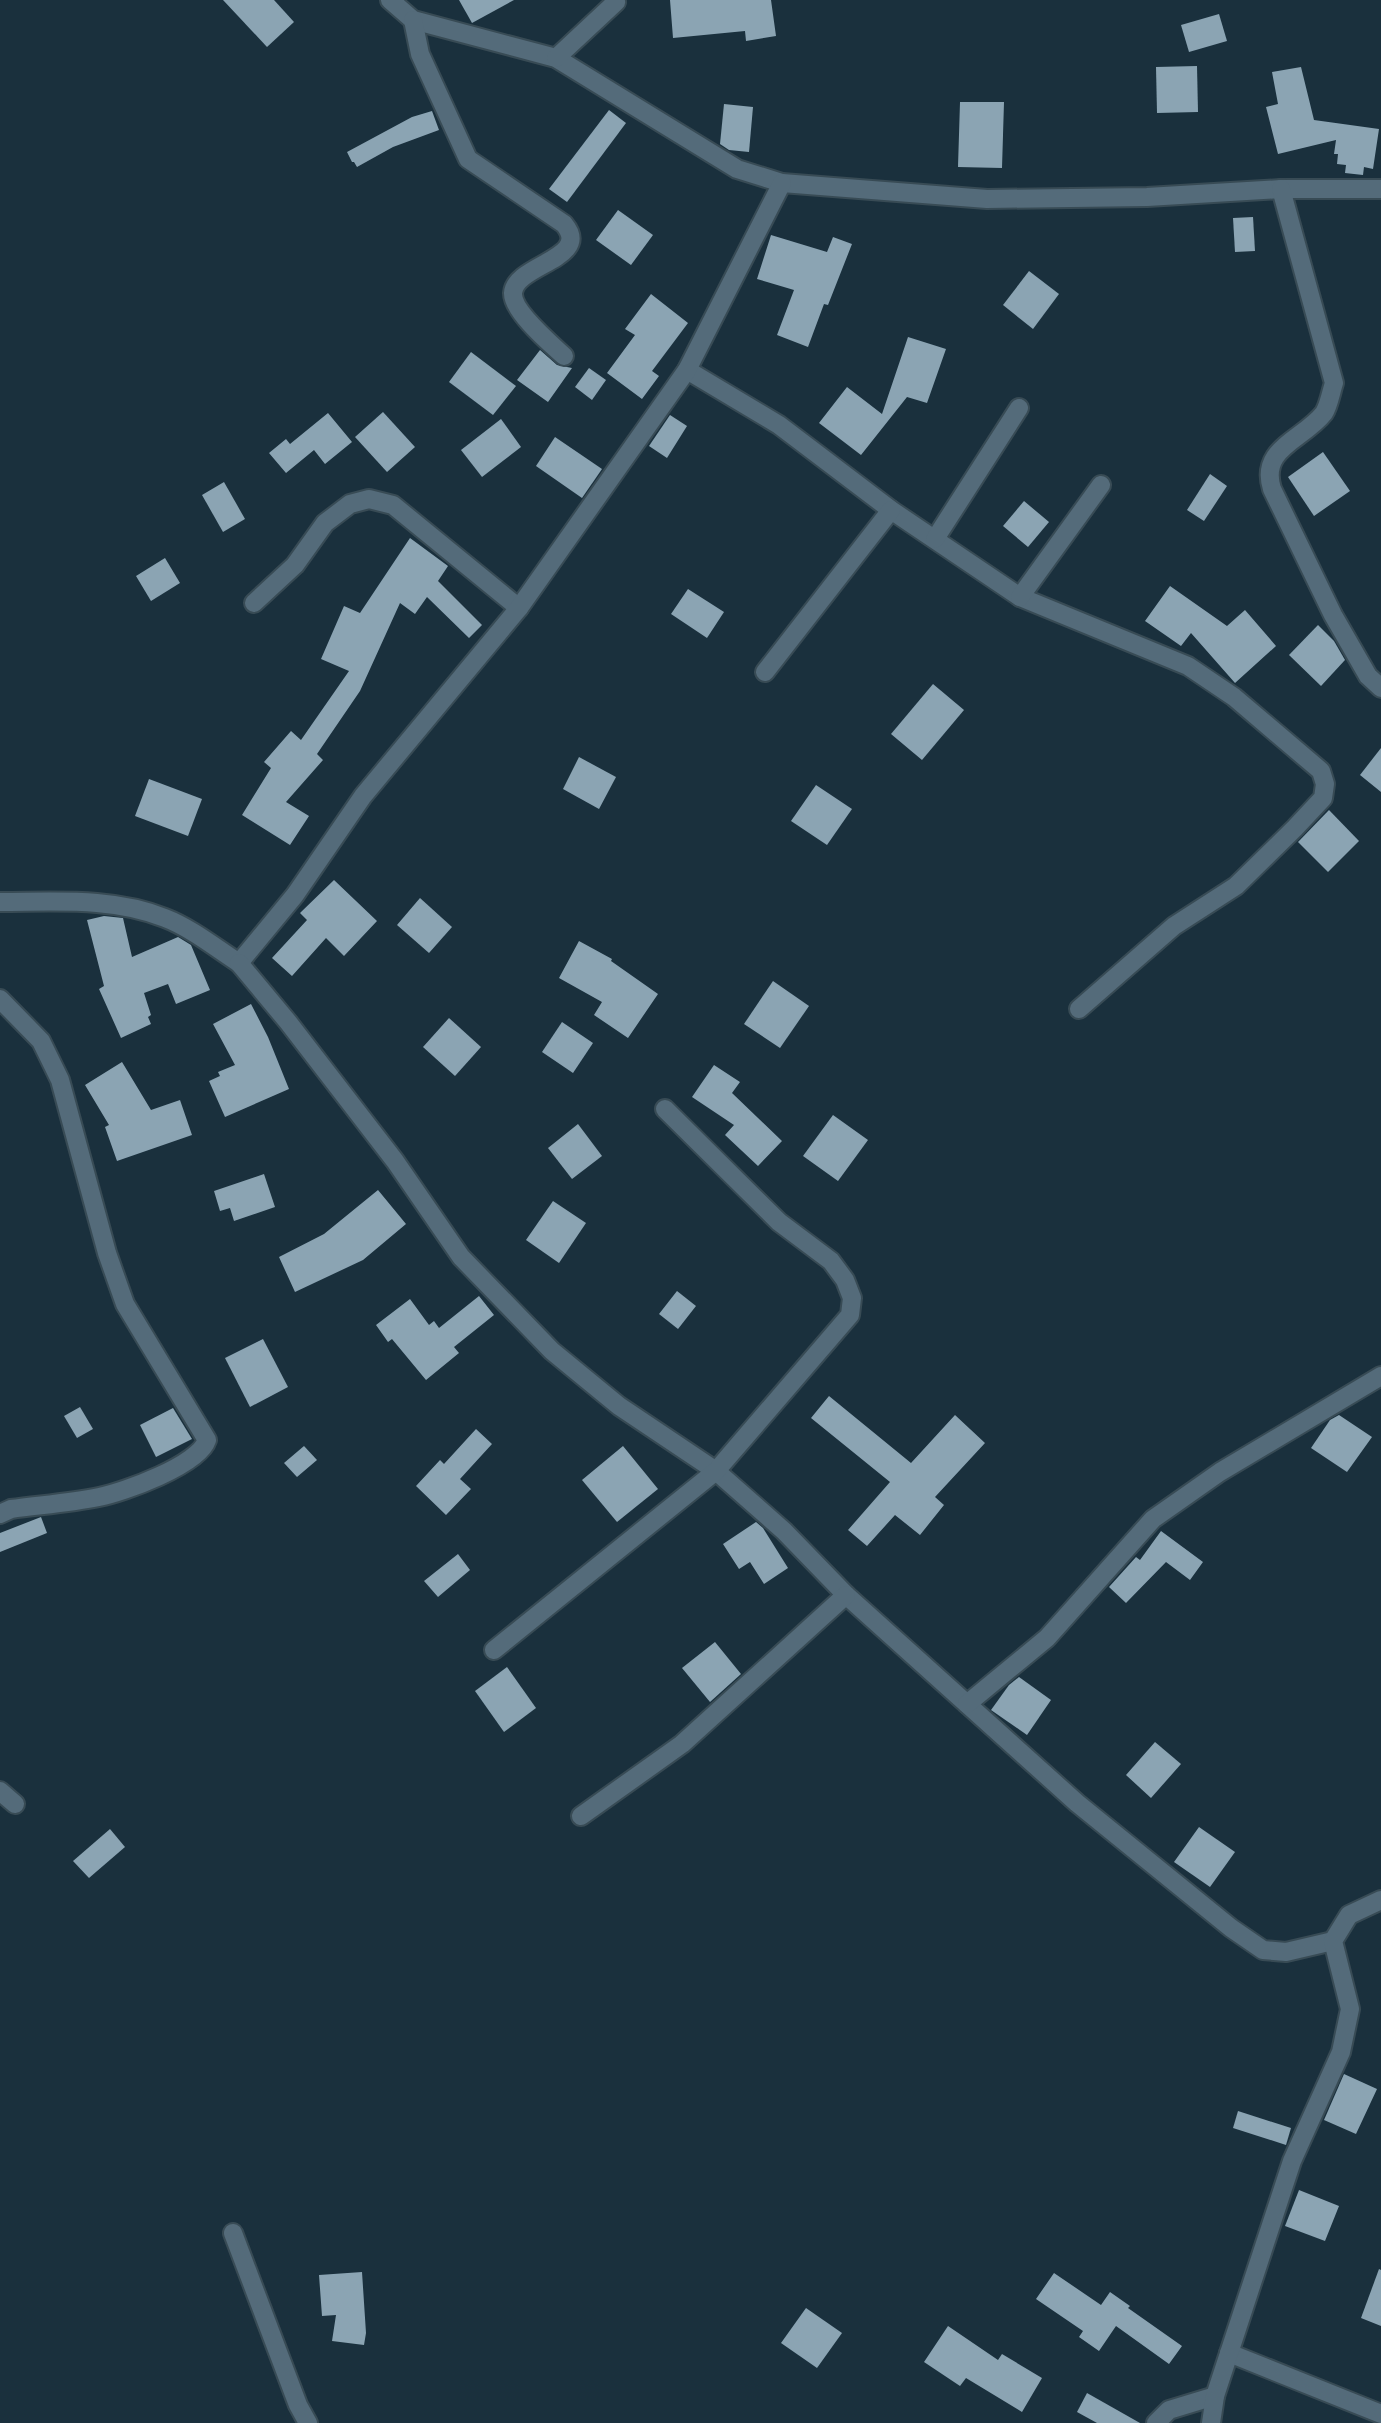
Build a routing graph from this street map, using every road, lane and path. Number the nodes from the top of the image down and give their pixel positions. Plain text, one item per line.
1 (390, 0) edge
2 (618, 1) edge
3 (413, 20) junction
4 (556, 58) junction
5 (782, 183) junction
6 (1281, 189) junction
7 (1381, 189) edge
8 (564, 356) dead end
9 (687, 370) junction
10 (1019, 408) dead end
11 (1101, 485) dead end
12 (891, 510) junction
13 (935, 539) junction
14 (1020, 597) junction
15 (254, 603) dead end
16 (519, 608) junction
17 (765, 672) dead end
18 (1381, 688) edge
19 (0, 902) edge
20 (239, 963) junction
21 (0, 999) edge
22 (1079, 1009) dead end
23 (665, 1109) dead end
24 (1381, 1376) edge
25 (716, 1471) junction
26 (0, 1514) edge
27 (846, 1595) junction
28 (494, 1650) dead end
29 (967, 1704) junction
30 (0, 1791) edge
31 (15, 1804) dead end
32 (581, 1816) dead end
33 (1381, 1900) edge
34 (1333, 1941) junction
35 (233, 2233) dead end
36 (1229, 2353) junction
37 (1215, 2396) junction
38 (1381, 2414) edge
39 (308, 2423) edge
40 (1156, 2423) edge
41 (1211, 2423) edge

1 - 3 street
2 - 4 street
3 - 4 street
3 - 8 street
4 - 5 street
5 - 6 street
5 - 9 street
6 - 7 street
6 - 18 street
9 - 12 street
9 - 16 street
10 - 13 street
11 - 14 street
12 - 13 street
12 - 17 street
13 - 14 street
14 - 22 street
15 - 16 street
16 - 20 street
19 - 20 street
20 - 25 street
21 - 26 street
23 - 25 street
24 - 29 street
25 - 27 street
25 - 28 street
27 - 29 street
27 - 32 street
29 - 34 street
30 - 31 street
33 - 34 street
34 - 36 street
35 - 39 street
36 - 37 street
36 - 38 street
37 - 40 street
37 - 41 street

